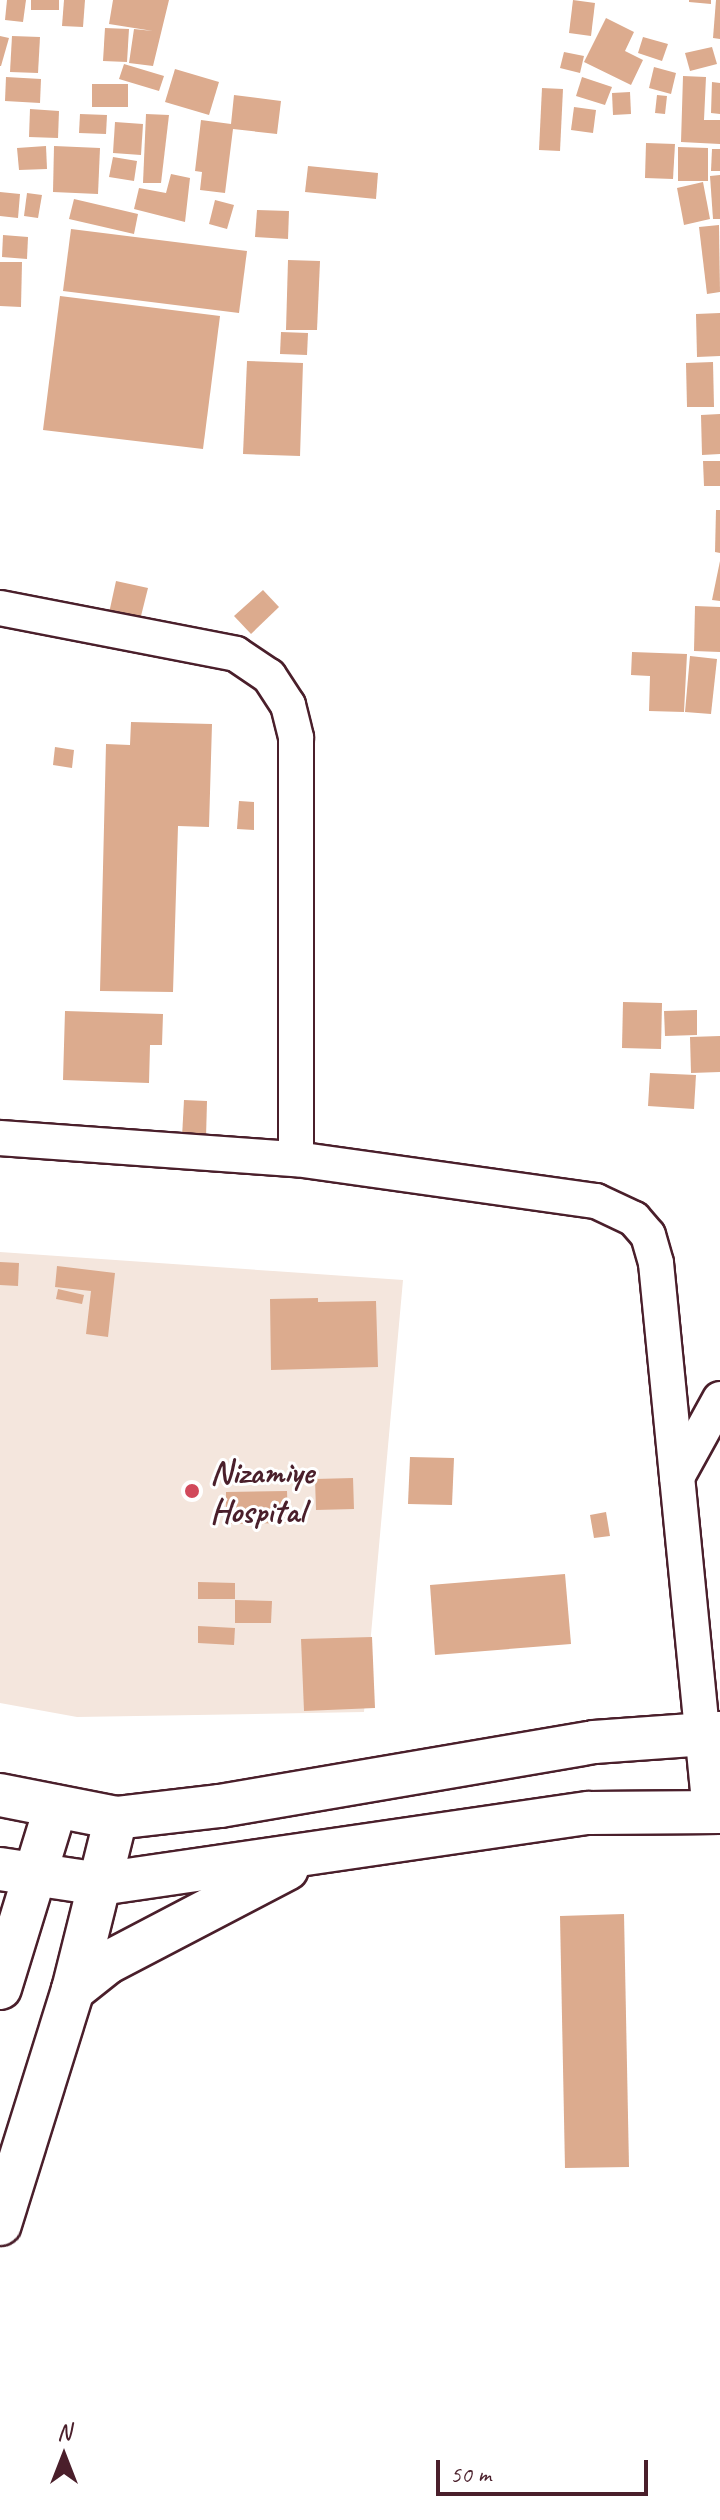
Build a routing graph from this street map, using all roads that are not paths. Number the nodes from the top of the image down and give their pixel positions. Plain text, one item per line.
1 (0, 608) edge
2 (0, 1138) edge
3 (296, 1159) junction
4 (720, 1399) edge
5 (677, 1477) junction
6 (711, 1733) edge
7 (0, 1795) edge
8 (56, 1806) junction
9 (715, 1812) edge
10 (116, 1818) junction
11 (316, 1854) junction
12 (18, 1872) edge
13 (100, 1884) junction
14 (0, 1988) edge
15 (73, 1990) junction
16 (0, 2224) edge

1 - 3 street
2 - 3 street
3 - 5 street
4 - 5 street
5 - 6 street
6 - 9 street
6 - 10 street
7 - 8 street
8 - 10 street
8 - 12 street
9 - 11 street
10 - 13 street
11 - 13 street
11 - 15 street
12 - 13 street
12 - 14 street
13 - 15 street
15 - 16 street

